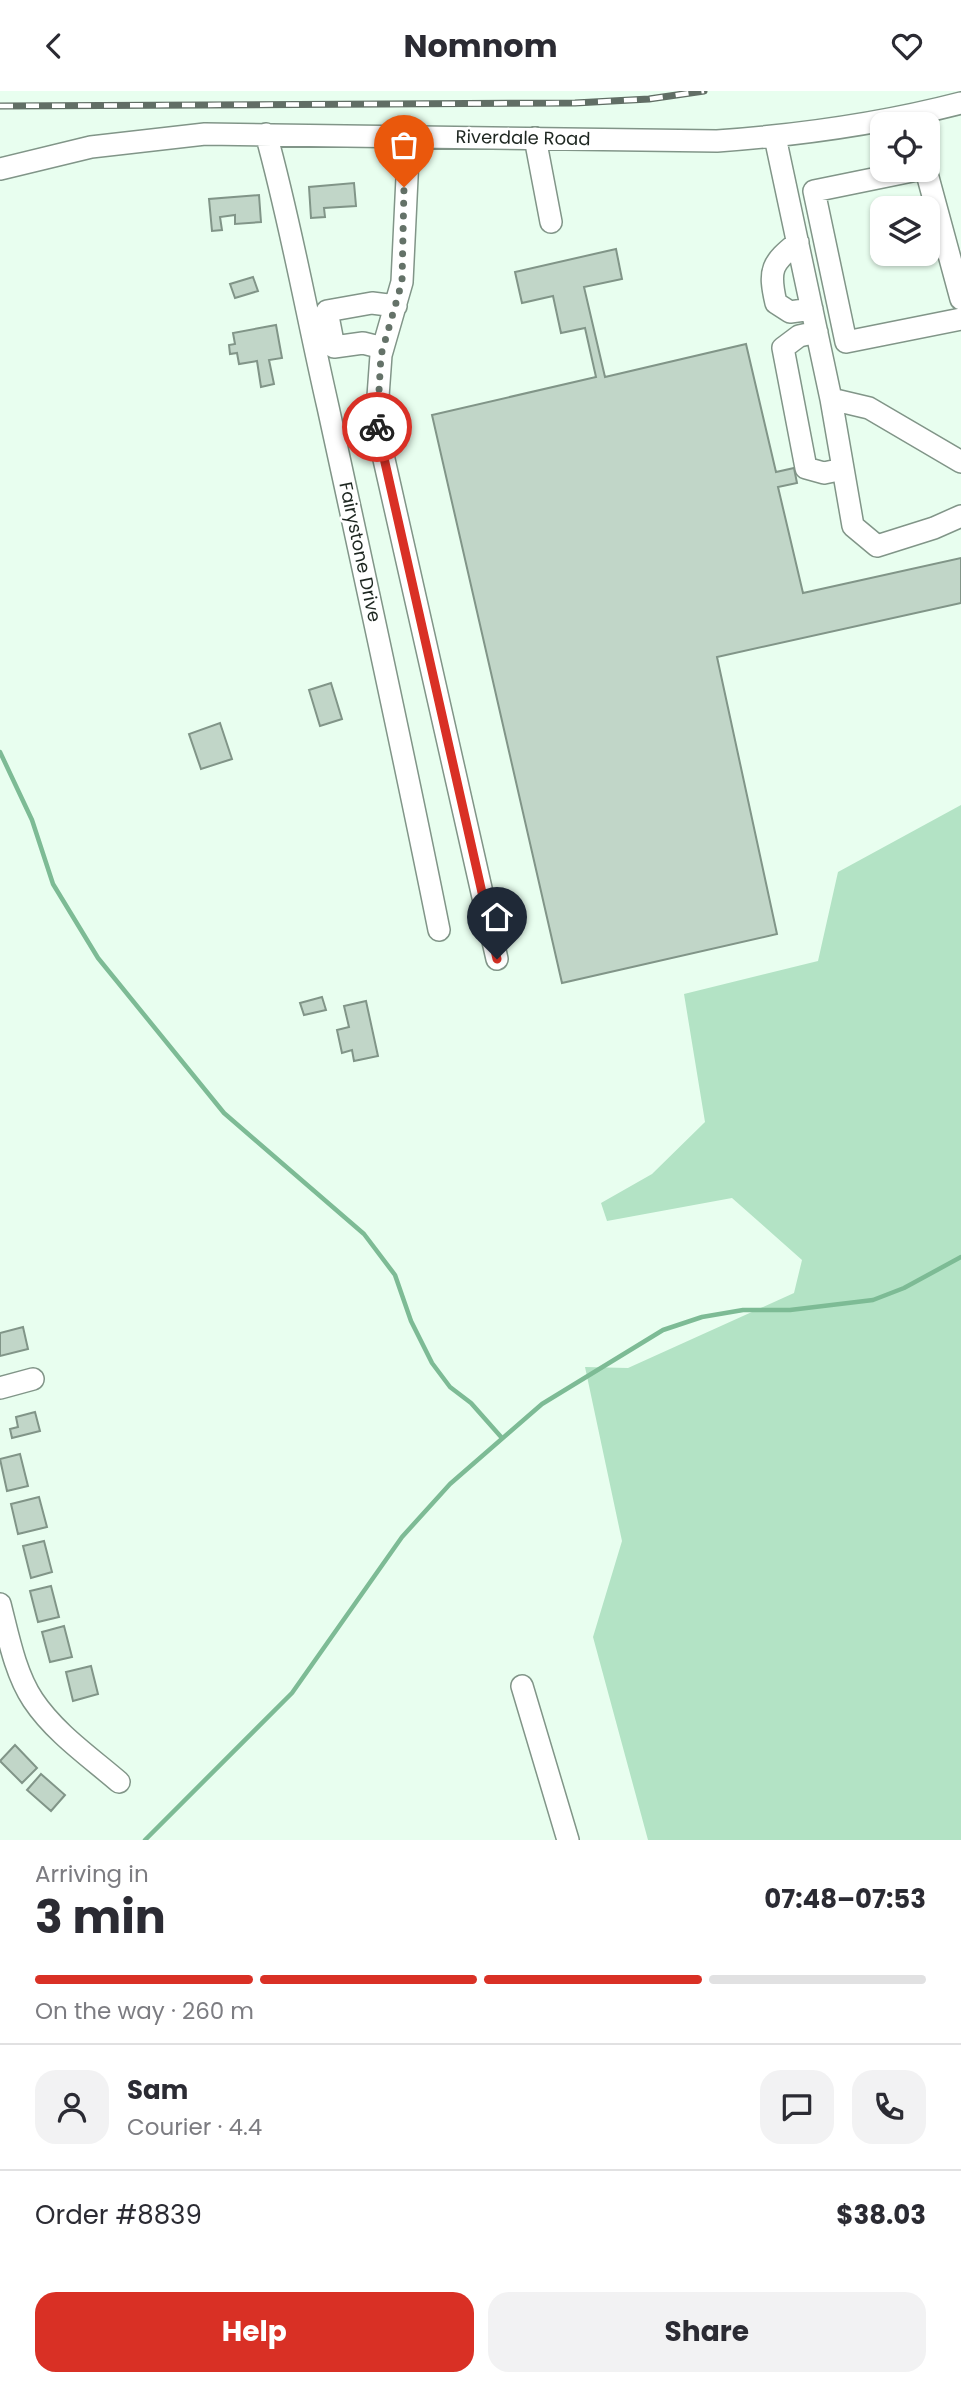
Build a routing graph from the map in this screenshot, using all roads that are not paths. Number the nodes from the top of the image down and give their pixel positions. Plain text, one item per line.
1 (961, 103) edge
2 (266, 134) junction
3 (409, 136) junction
4 (775, 137) junction
5 (535, 138) junction
6 (0, 169) edge
7 (870, 180) edge
8 (929, 182) edge
9 (551, 222) dead end
10 (798, 242) junction
11 (829, 269) junction
12 (804, 271) junction
13 (961, 299) edge
14 (396, 306) junction
15 (812, 309) junction
16 (961, 319) edge
17 (817, 332) junction
18 (383, 348) junction
19 (831, 399) junction
20 (961, 462) edge
21 (843, 469) junction
22 (961, 516) edge
23 (439, 930) dead end
24 (497, 959) dead end
25 (33, 1379) dead end
26 (0, 1388) edge
27 (0, 1604) edge
28 (522, 1686) dead end
29 (119, 1782) dead end
30 (568, 1840) edge

1 - 4 street, Riverdale Road
2 - 3 street, Riverdale Road
2 - 6 street, Riverdale Road
2 - 23 street, Fairystone Drive
3 - 5 street, Riverdale Road
3 - 14 street
4 - 5 street, Riverdale Road
4 - 10 street
5 - 9 street
7 - 11 street
8 - 13 street
10 - 12 street
10 - 15 street
11 - 12 street
11 - 16 street
12 - 15 street
14 - 18 street
14 - 18 street
15 - 17 street
17 - 19 street
17 - 21 street
18 - 24 street
19 - 20 street
19 - 21 street
21 - 22 street
25 - 26 street
27 - 29 street
28 - 30 street

